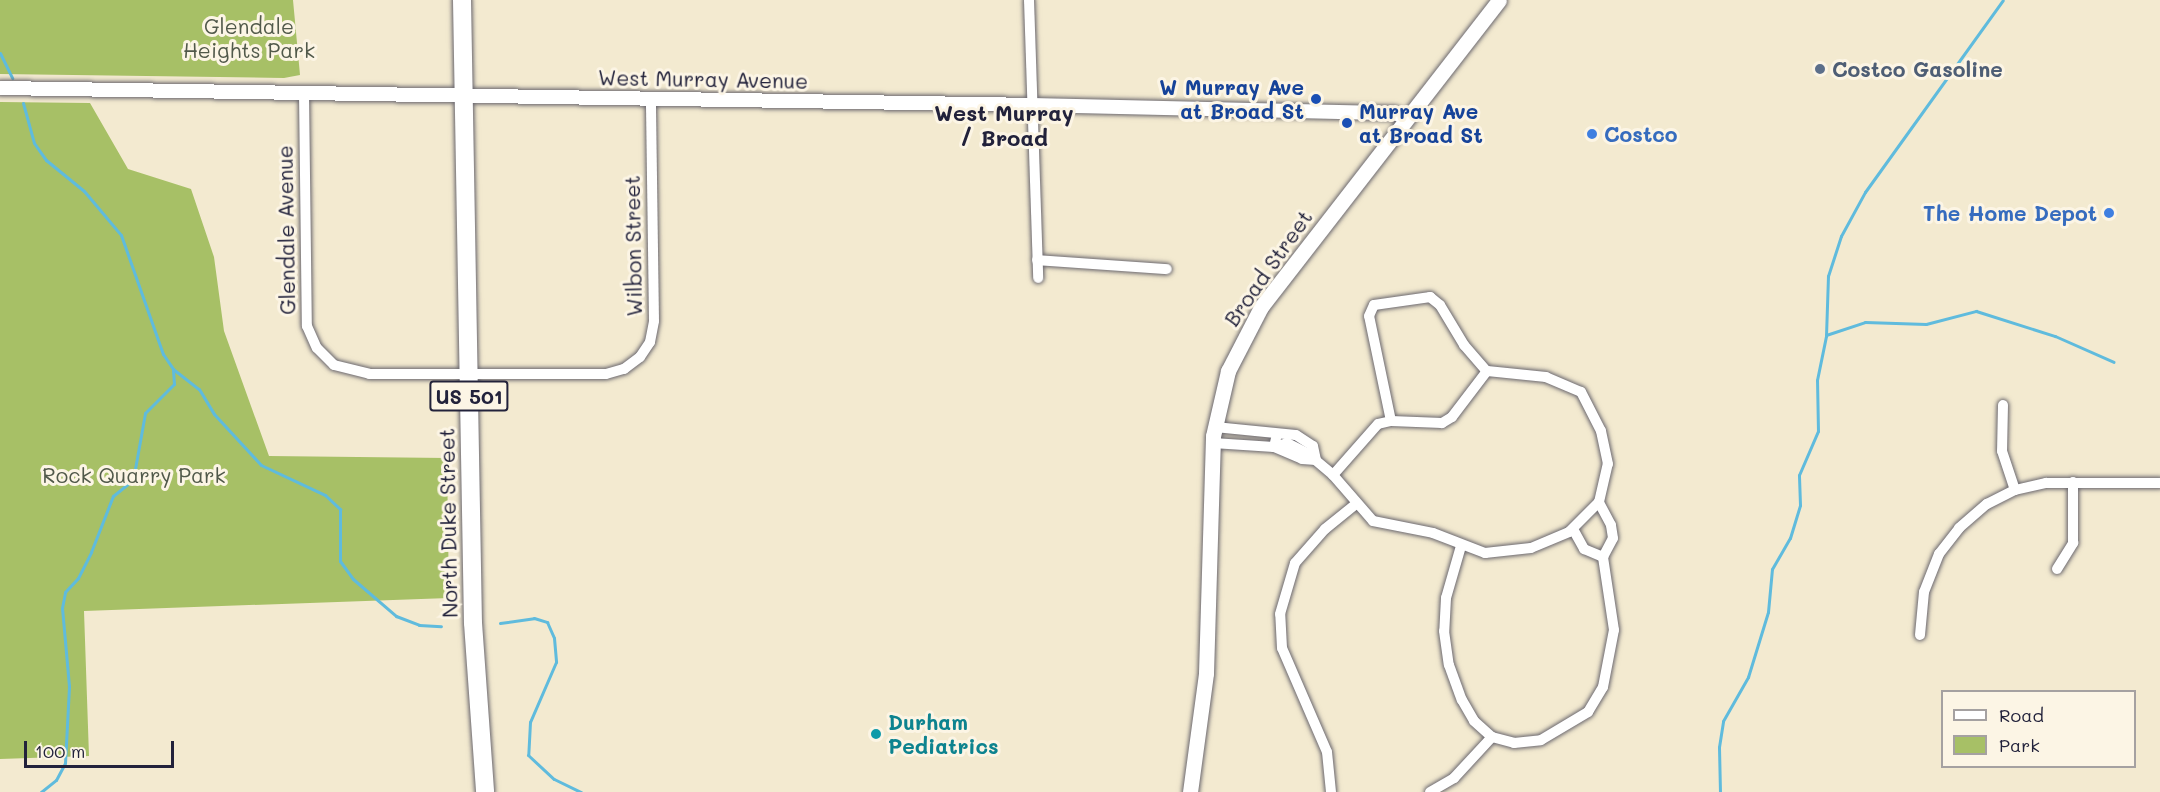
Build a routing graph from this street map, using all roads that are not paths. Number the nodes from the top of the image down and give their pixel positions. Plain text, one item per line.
1 (462, 0) edge
2 (1029, 0) edge
3 (1499, 0) edge
4 (0, 88) edge
5 (304, 93) junction
6 (464, 94) junction
7 (651, 98) junction
8 (1032, 105) junction
9 (1405, 117) junction
10 (1037, 260) junction
11 (1167, 269) dead end
12 (1038, 278) dead end
13 (1487, 371) junction
14 (468, 375) junction
15 (2002, 405) dead end
16 (1391, 421) junction
17 (1215, 427) junction
18 (1277, 434) junction
19 (1294, 440) junction
20 (1213, 443) junction
21 (1274, 447) junction
22 (1316, 460) junction
23 (1333, 475) junction
24 (2073, 482) junction
25 (2160, 483) edge
26 (2014, 490) junction
27 (1599, 502) junction
28 (1356, 504) junction
29 (1574, 529) junction
30 (1461, 546) junction
31 (1603, 557) junction
32 (2057, 569) dead end
33 (1920, 635) dead end
34 (1492, 736) junction
35 (485, 792) edge
36 (1190, 792) edge
37 (1331, 792) edge
38 (1430, 792) edge

1 - 6 highway, North Duke Street / US 501
2 - 8 street
3 - 9 main road, Broad Street
4 - 5 street, West Murray Avenue
5 - 6 street, West Murray Avenue
5 - 14 street, Glendale Avenue
6 - 7 street, West Murray Avenue
6 - 14 highway, North Duke Street / US 501
7 - 8 street, West Murray Avenue
7 - 14 street, Wilbon Street
8 - 9 street, West Murray Avenue
8 - 10 street
9 - 17 main road, Broad Street
10 - 11 street
10 - 12 street
13 - 16 street
13 - 16 street
13 - 27 street
14 - 35 highway, North Duke Street / US 501
15 - 26 street
16 - 23 street
17 - 18 street
17 - 20 main road, Broad Street
18 - 19 street
18 - 21 street
19 - 21 street
19 - 22 street
20 - 21 street
20 - 36 main road, Broad Street
21 - 22 street
22 - 23 street
23 - 28 street
24 - 25 street
24 - 26 street
24 - 32 street
26 - 33 street
27 - 29 street
27 - 31 street
28 - 30 street
28 - 37 street
29 - 30 street
29 - 31 street
30 - 34 street
31 - 34 street
34 - 38 street

